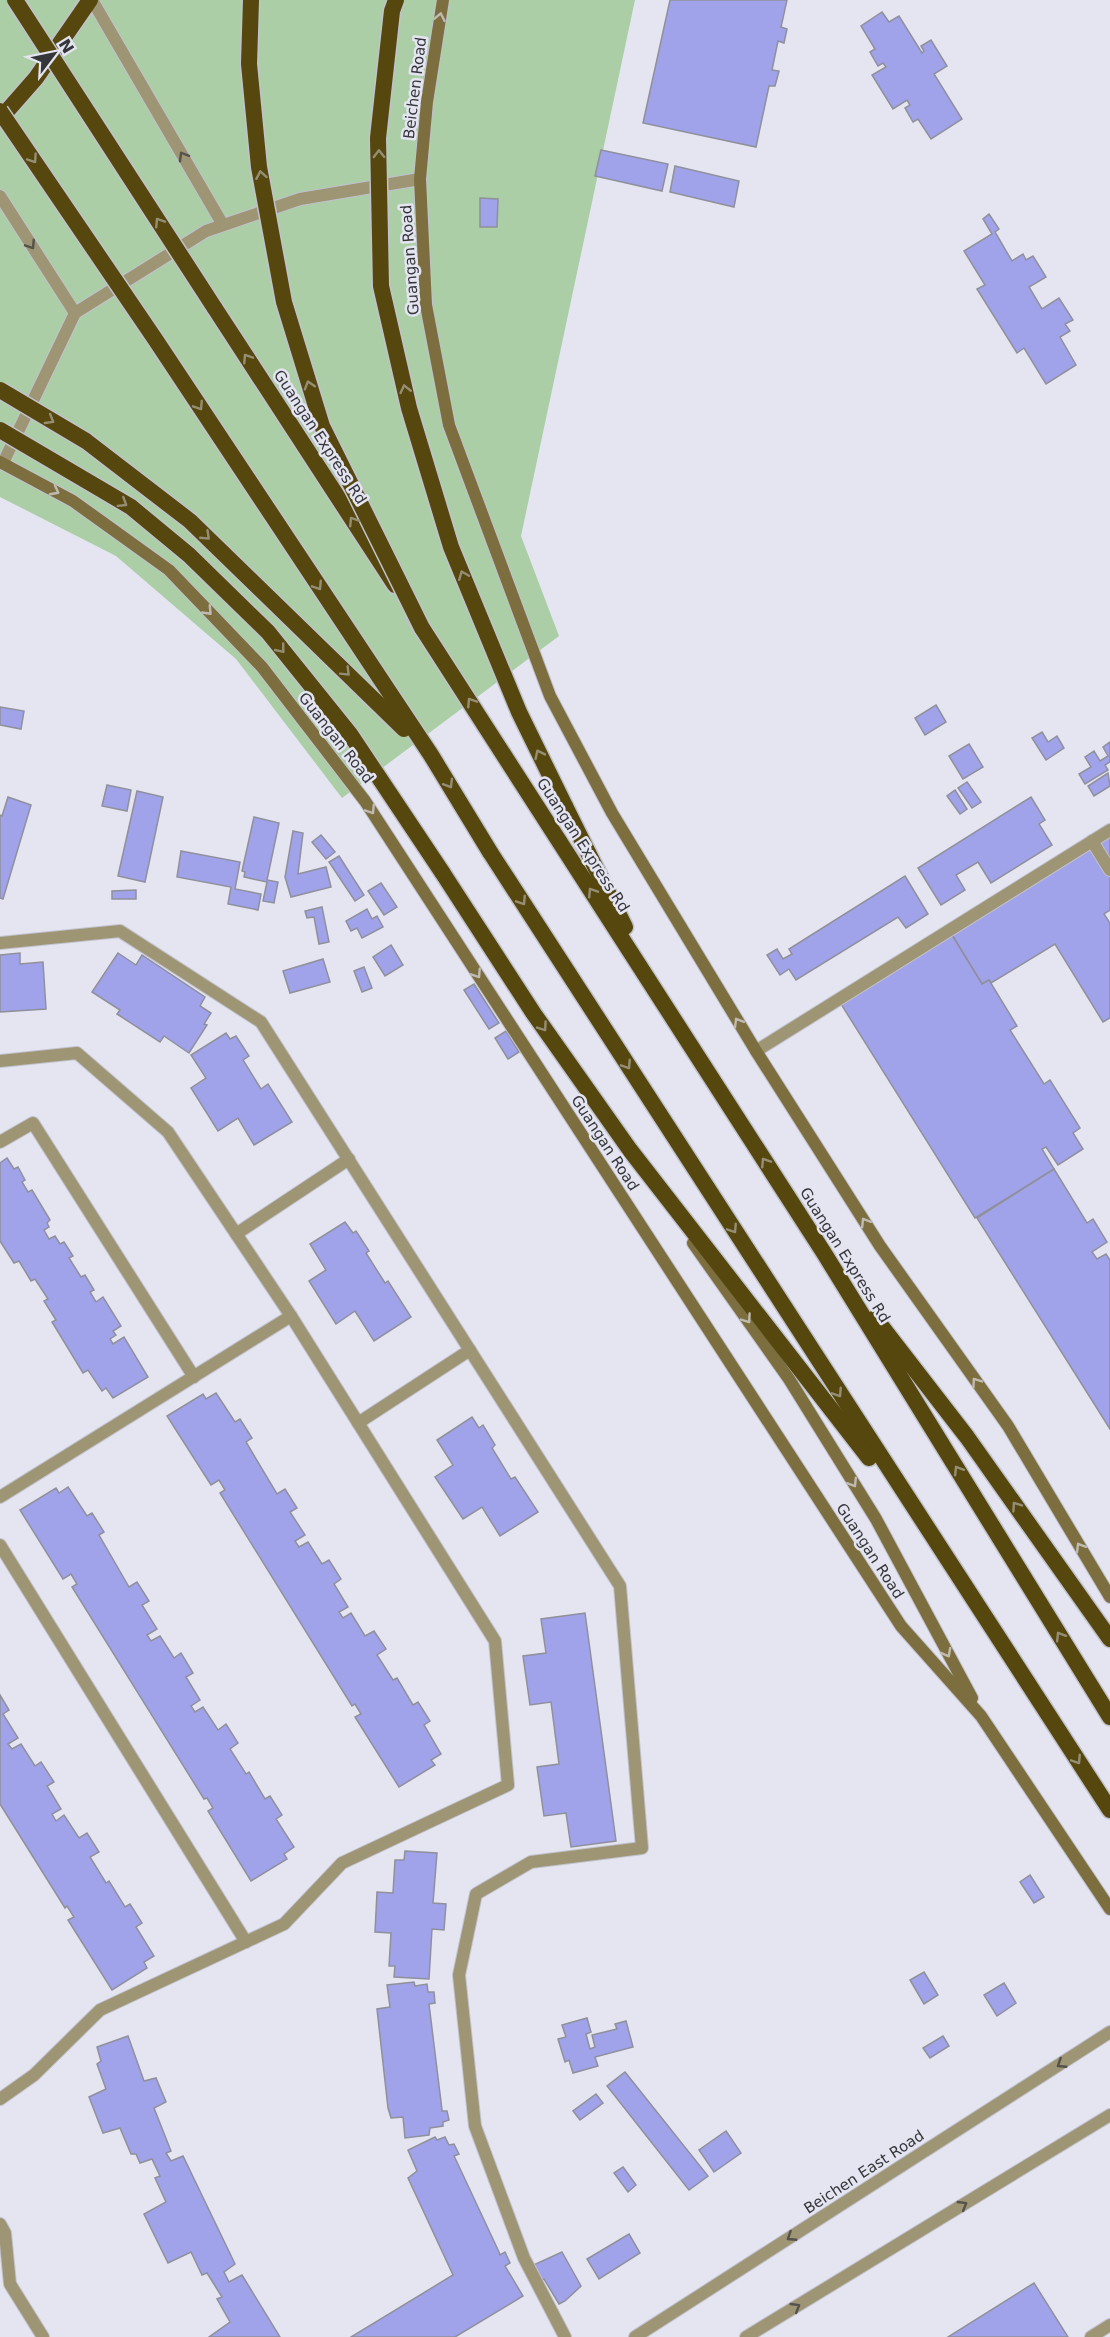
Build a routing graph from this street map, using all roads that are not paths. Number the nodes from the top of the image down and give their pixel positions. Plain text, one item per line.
1 (15, 0) edge
2 (91, 0) edge
3 (251, 0) edge
4 (396, 0) edge
5 (443, 0) edge
6 (0, 111) edge
7 (0, 119) edge
8 (420, 179) junction
9 (0, 196) edge
10 (223, 225) junction
11 (75, 313) junction
12 (0, 390) edge
13 (0, 430) edge
14 (2, 463) edge
15 (423, 628) junction
16 (431, 756) junction
17 (1110, 830) edge
18 (1092, 841) junction
19 (1110, 870) edge
20 (0, 943) edge
21 (663, 1003) junction
22 (756, 1051) junction
23 (0, 1061) edge
24 (0, 1142) edge
25 (630, 1150) junction
26 (348, 1159) junction
27 (236, 1234) junction
28 (824, 1253) junction
29 (291, 1316) junction
30 (470, 1350) junction
31 (194, 1377) junction
32 (358, 1424) junction
33 (0, 1496) edge
34 (0, 1545) edge
35 (937, 1545) junction
36 (1110, 1597) edge
37 (1110, 1639) edge
38 (981, 1716) junction
39 (1110, 1717) edge
40 (1110, 1810) edge
41 (1110, 1909) edge
42 (246, 1942) junction
43 (1110, 2032) edge
44 (0, 2099) edge
45 (1110, 2115) edge
46 (0, 2224) edge
47 (1110, 2325) edge
48 (43, 2337) edge
49 (565, 2337) edge
50 (635, 2337) edge
51 (746, 2337) edge
52 (1091, 2337) edge

15 -> 1 highway, Guangan Express Rd, bridge
2 - 7 highway, bridge
10 -> 2 street
15 -> 3 highway, bridge
21 -> 4 highway, bridge
8 -> 5 main road, Beichen Road
6 -> 16 highway, bridge
8 - 10 street
22 -> 8 main road, Guangan Road
9 -> 11 street
10 - 11 street
11 - 14 street
12 -> 16 highway, bridge
13 -> 25 highway, bridge
14 -> 38 main road, Guangan Road
21 -> 15 highway, Guangan Express Rd
16 -> 35 highway, bridge
17 - 18 street
18 - 19 street
18 - 22 street
20 - 26 street
28 -> 21 highway, Guangan Express Rd
36 -> 22 main road, Guangan Road
23 - 27 street
24 - 31 street
25 - 35 highway
25 -> 38 main road
26 - 27 street
26 - 30 street
27 - 29 street
37 -> 28 highway
39 -> 28 highway, Guangan Express Rd
29 - 31 street
29 - 32 street
30 - 32 street
30 - 49 street
31 - 33 street
32 - 42 street
34 - 42 street
35 -> 40 highway
38 - 41 main road, Guangan Road
42 - 44 street
43 -> 50 street, Beichen East Road
51 -> 45 street
46 - 48 street
47 - 52 street

